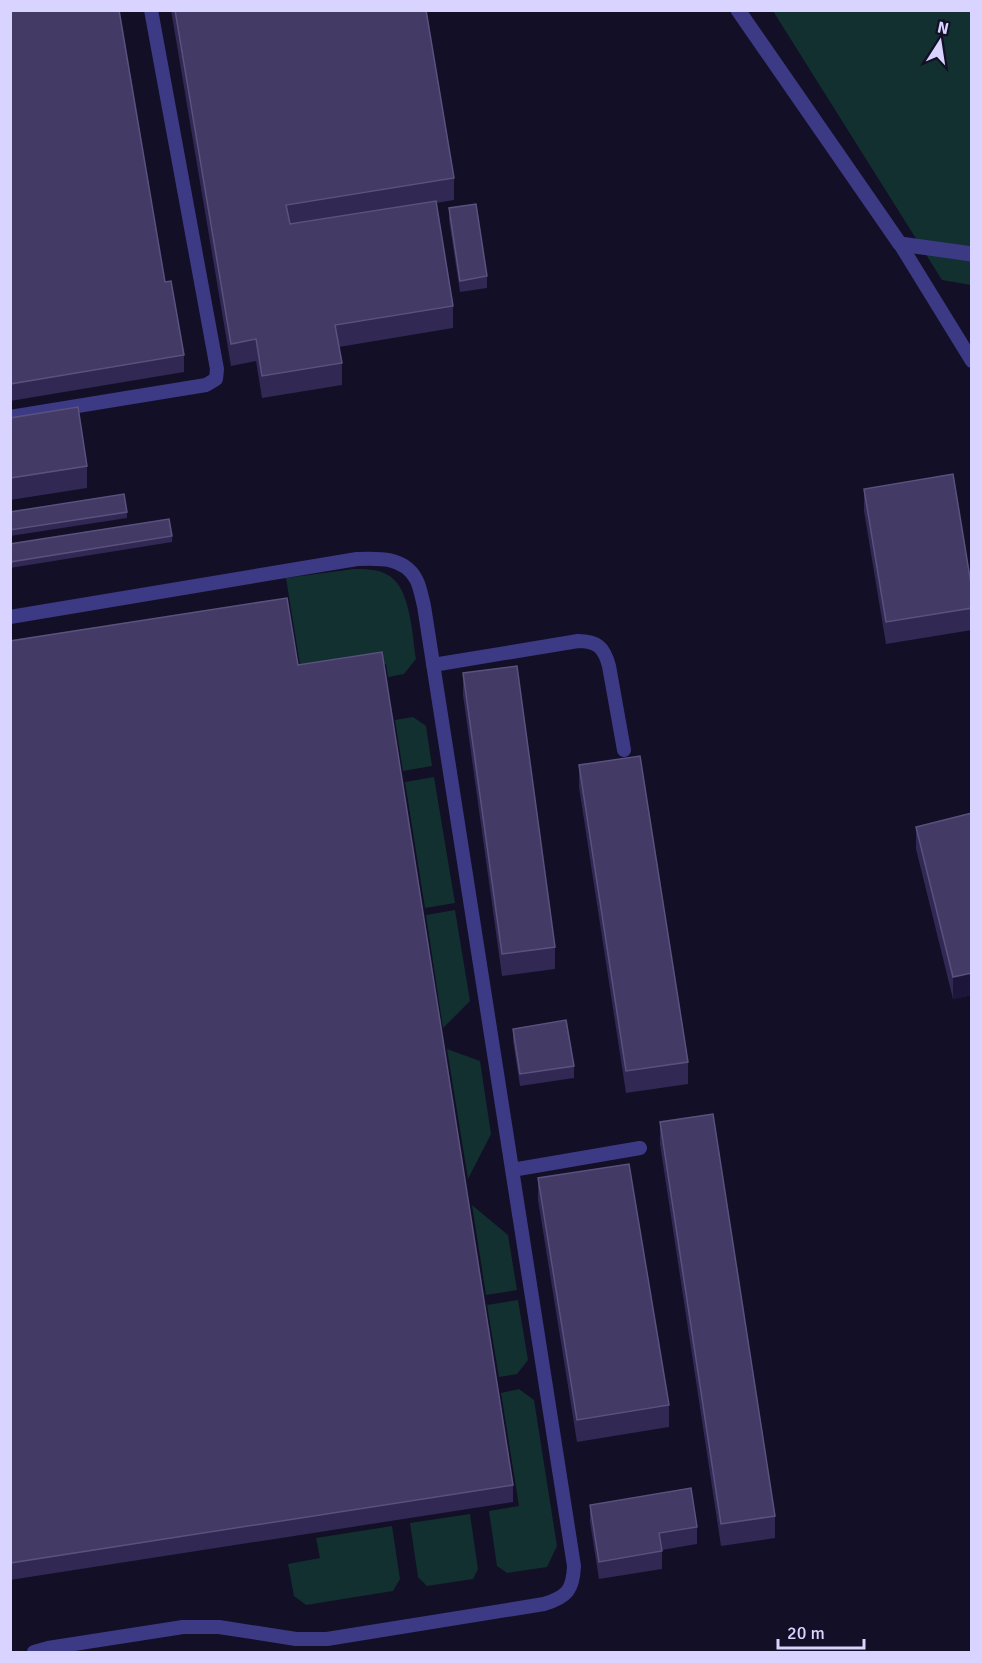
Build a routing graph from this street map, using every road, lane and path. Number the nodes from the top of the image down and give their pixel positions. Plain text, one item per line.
1 (151, 10) edge
2 (738, 10) edge
3 (900, 244) junction
4 (972, 254) edge
5 (972, 361) edge
6 (10, 417) edge
7 (10, 617) edge
8 (434, 665) junction
9 (624, 750) dead end
10 (640, 1148) dead end
11 (513, 1170) junction
12 (34, 1653) edge

1 - 6 lane
2 - 3 street
3 - 4 street
3 - 5 lane
7 - 8 lane
8 - 9 lane
8 - 11 lane
10 - 11 lane
11 - 12 lane

